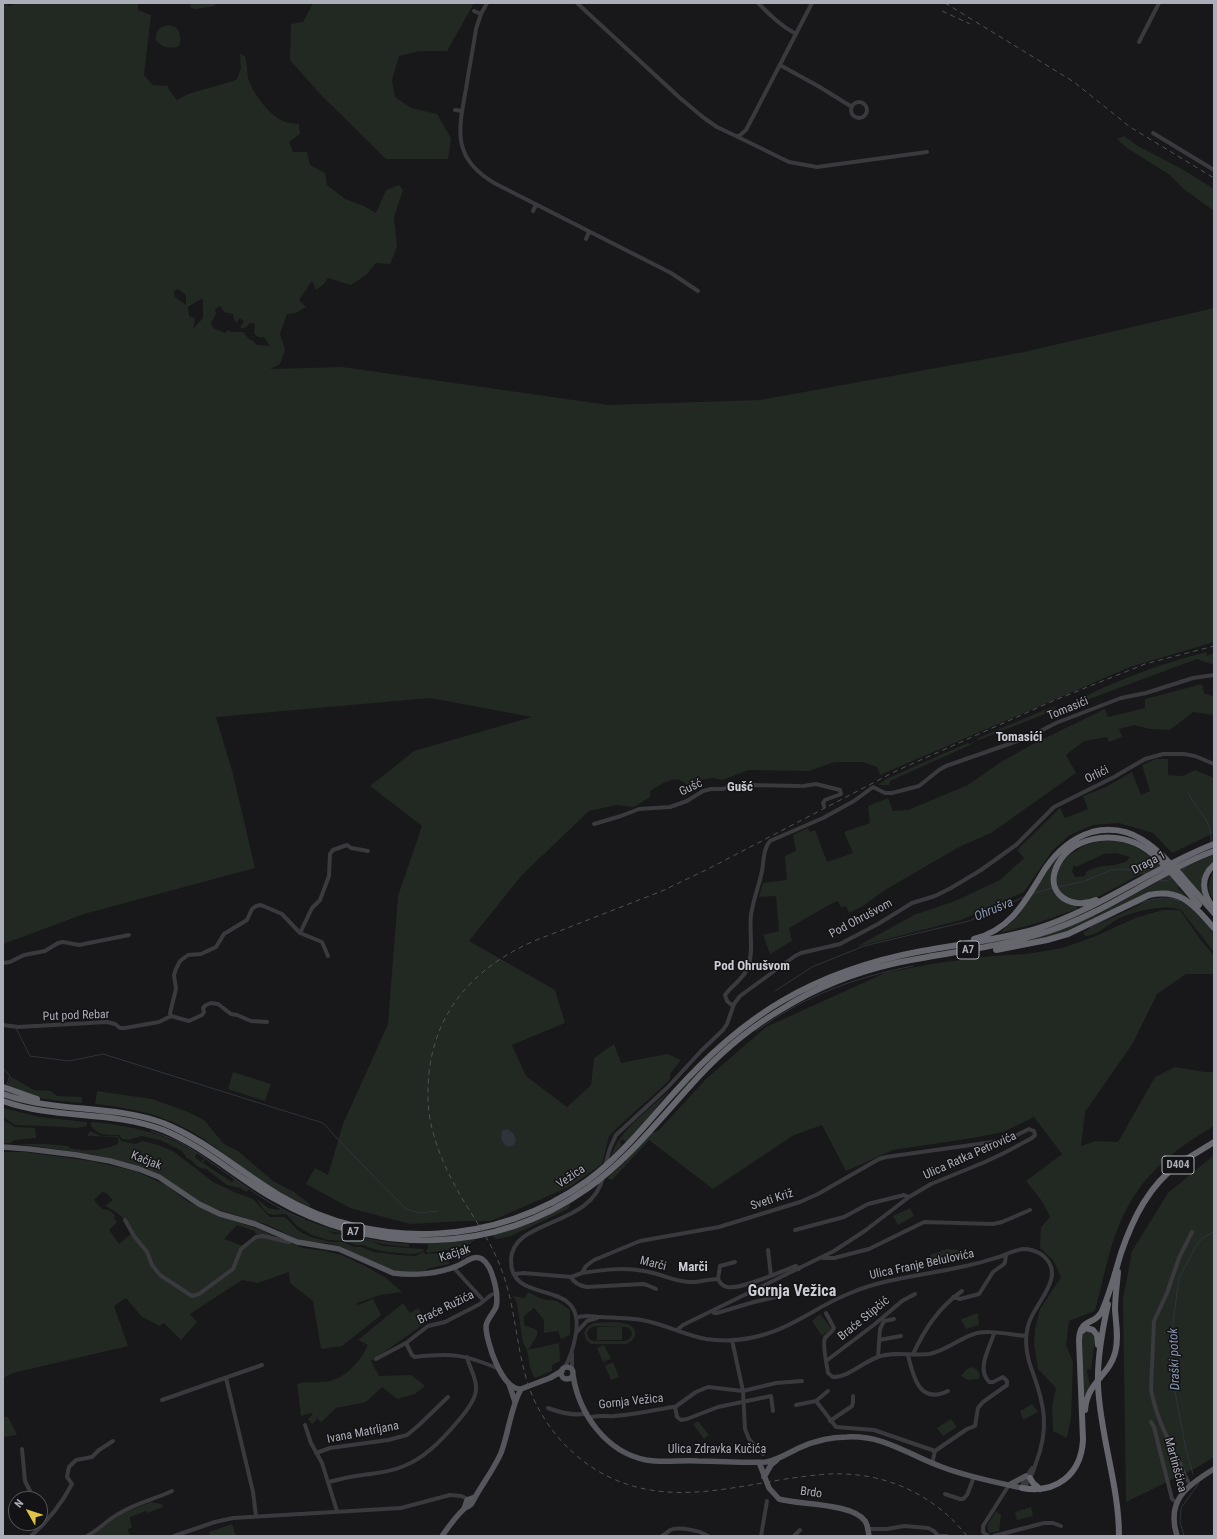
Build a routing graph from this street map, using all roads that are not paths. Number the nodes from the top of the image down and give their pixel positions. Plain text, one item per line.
1 (487, 3) edge
2 (576, 3) edge
3 (758, 3) edge
4 (812, 3) edge
5 (1159, 3) edge
6 (474, 12) dead end
7 (481, 14) junction
8 (796, 34) junction
9 (1140, 42) dead end
10 (780, 66) junction
11 (852, 107) dead end
12 (455, 110) dead end
13 (462, 111) junction
14 (1153, 133) dead end
15 (736, 136) junction
16 (927, 152) dead end
17 (1213, 169) edge
18 (536, 205) junction
19 (533, 211) dead end
20 (589, 232) junction
21 (586, 239) dead end
22 (698, 290) dead end
23 (1214, 675) edge
24 (1214, 764) edge
25 (826, 810) junction
26 (594, 824) dead end
27 (1214, 841) edge
28 (1214, 844) edge
29 (368, 851) dead end
30 (1214, 851) edge
31 (1063, 852) junction
32 (1003, 854) joint
33 (1214, 865) edge
34 (1183, 883) junction
35 (1097, 904) junction
36 (1214, 908) edge
37 (1214, 913) edge
38 (1214, 923) edge
39 (1214, 928) edge
40 (300, 933) junction
41 (129, 935) dead end
42 (328, 956) dead end
43 (3, 963) edge
44 (832, 980) junction
45 (733, 1006) junction
46 (171, 1016) junction
47 (267, 1022) dead end
48 (3, 1025) edge
49 (3, 1087) edge
50 (3, 1094) edge
51 (3, 1101) edge
52 (3, 1105) edge
53 (160, 1129) junction
54 (1034, 1131) joint
55 (193, 1138) junction
56 (1214, 1142) edge
57 (3, 1147) edge
58 (909, 1197) junction
59 (1030, 1210) dead end
60 (125, 1220) dead end
61 (492, 1229) junction
62 (795, 1230) dead end
63 (1192, 1232) dead end
64 (292, 1240) junction
65 (768, 1250) dead end
66 (1006, 1255) junction
67 (1121, 1255) junction
68 (823, 1257) junction
69 (735, 1262) dead end
70 (453, 1268) junction
71 (799, 1269) junction
72 (582, 1273) junction
73 (514, 1274) junction
74 (771, 1276) junction
75 (570, 1277) junction
76 (718, 1279) junction
77 (1111, 1286) junction
78 (656, 1289) dead end
79 (962, 1291) dead end
80 (496, 1293) junction
81 (915, 1294) dead end
82 (953, 1297) junction
83 (776, 1298) dead end
84 (484, 1300) junction
85 (574, 1310) junction
86 (713, 1311) junction
87 (826, 1313) dead end
88 (586, 1316) junction
89 (600, 1317) junction
90 (576, 1319) junction
91 (894, 1319) dead end
92 (587, 1321) junction
93 (677, 1330) junction
94 (994, 1333) junction
95 (576, 1334) junction
96 (901, 1336) dead end
97 (1026, 1336) junction
98 (1079, 1336) junction
99 (732, 1340) junction
100 (879, 1340) junction
101 (1099, 1342) junction
102 (406, 1343) junction
103 (572, 1352) junction
104 (913, 1354) junction
105 (908, 1355) junction
106 (466, 1357) junction
107 (878, 1357) junction
108 (376, 1359) dead end
109 (826, 1361) junction
110 (262, 1365) dead end
111 (499, 1369) junction
112 (563, 1369) junction
113 (572, 1372) junction
114 (226, 1378) junction
115 (550, 1378) junction
116 (565, 1378) junction
117 (802, 1381) dead end
118 (509, 1384) junction
119 (523, 1389) junction
120 (743, 1391) junction
121 (948, 1391) dead end
122 (576, 1392) junction
123 (828, 1392) dead end
124 (853, 1396) dead end
125 (448, 1397) dead end
126 (162, 1400) dead end
127 (816, 1401) junction
128 (515, 1402) junction
129 (743, 1402) junction
130 (796, 1405) dead end
131 (675, 1407) junction
132 (548, 1408) dead end
133 (773, 1411) dead end
134 (588, 1416) junction
135 (830, 1421) junction
136 (1151, 1422) dead end
137 (305, 1425) dead end
138 (1083, 1427) junction
139 (113, 1441) dead end
140 (22, 1448) dead end
141 (935, 1451) junction
142 (316, 1453) junction
143 (762, 1454) dead end
144 (780, 1457) junction
145 (759, 1462) junction
146 (932, 1464) junction
147 (1214, 1469) edge
148 (764, 1477) junction
149 (974, 1477) junction
150 (1028, 1477) junction
151 (329, 1482) junction
152 (1008, 1485) junction
153 (1190, 1486) junction
154 (1022, 1488) junction
155 (1040, 1489) junction
156 (30, 1491) edge
157 (172, 1491) dead end
158 (944, 1494) dead end
159 (766, 1501) dead end
160 (468, 1502) junction
161 (1177, 1503) junction
162 (338, 1511) junction
163 (256, 1516) junction
164 (48, 1520) edge
165 (1061, 1526) dead end
166 (868, 1529) junction
167 (800, 1530) dead end
168 (87, 1536) edge
169 (174, 1536) edge
170 (442, 1536) edge
171 (662, 1536) edge
172 (708, 1536) edge
173 (761, 1536) edge
174 (794, 1536) edge
175 (869, 1536) edge
176 (939, 1536) edge
177 (947, 1536) edge
178 (988, 1536) edge
179 (994, 1536) edge
180 (1119, 1536) edge
181 (1177, 1536) edge

1 - 7 street
2 - 15 street
3 - 8 street
4 - 8 street
5 - 9 street
6 - 7 street
7 - 13 street
8 - 10 street
10 - 11 street
10 - 15 street
12 - 13 street
13 - 18 street
14 - 17 street
15 - 16 street
18 - 19 street
18 - 20 street
20 - 21 street
20 - 22 street
23 - 25 street, Tomasići
24 - 32 street, Orlići
25 - 26 street, Gušć
25 - 45 street
27 - 35 highway
28 - 35 highway, Draga 1 / A7
29 - 40 street
30 - 35 highway, Draga 1 / A7
31 - 34 highway
31 - 35 highway
31 - 44 highway
32 - 45 street, Pod Ohrušvom
33 - 36 highway
34 - 37 highway
34 - 38 highway
35 - 44 highway, A7
39 - 44 highway
40 - 42 street
40 - 46 street
41 - 43 street
44 - 61 highway, Vežica / A7
44 - 61 highway, A7
45 - 73 street, Pod Ohrušvom
46 - 47 street
46 - 48 street, Put pod Rebar
49 - 55 highway
50 - 55 highway, A7
51 - 53 highway, A7
52 - 53 highway
53 - 61 highway, A7
54 - 58 street, Ulica Ratka Petrovića
54 - 72 street, Sveti Križ
55 - 61 highway, A7
56 - 67 highway, D404
57 - 64 main road, Kačjak
58 - 62 street, Ulica Ratka Petrovića
58 - 68 street, Ulica Ratka Petrovića
59 - 68 street, Ulica Ratka Petrovića
60 - 64 street, Kačjak
63 - 153 street
64 - 70 main road, Kačjak
65 - 74 street
66 - 82 street
66 - 97 street, Ulica Franje Belulovića
66 - 99 street, Ulica Franje Belulovića
67 - 77 highway, D404
67 - 138 highway
68 - 71 street, Ulica Ratka Petrovića
69 - 76 street
70 - 80 main road, Kačjak
70 - 84 street
71 - 74 street
71 - 86 street, Ulica Ratka Petrovića
72 - 75 street, Sveti Križ
72 - 76 street, Marči
73 - 75 street, Sveti Križ
73 - 85 street, Ulica Franje Belulovića
74 - 76 street
75 - 78 street, Marči
77 - 98 highway
77 - 101 highway, D404
79 - 82 street
80 - 84 street, Braće Ružića
80 - 111 main road, Kačjak
81 - 109 street, Braće Stipčić
82 - 104 street
83 - 86 street, Ulica Ratka Petrovića
84 - 102 street, Braće Ružića
85 - 88 street, Ulica Franje Belulovića
85 - 90 street, Ulica Zdravka Kučića
86 - 93 street, Ulica Ratka Petrovića
87 - 109 street, Braće Stipčić
88 - 89 street, Ulica Franje Belulovića
88 - 90 street, Ulica Franje Belulovića
89 - 92 street, Ulica Franje Belulovića
89 - 93 street, Ulica Franje Belulovića
90 - 92 street, Ulica Franje Belulovića
90 - 95 street, Ulica Zdravka Kučića
91 - 100 street, Braće Stipčić
92 - 95 street
93 - 99 street, Ulica Franje Belulovića
94 - 97 street, Braće Stipčić
94 - 104 street, Braće Stipčić
94 - 141 street
95 - 103 street, Ulica Zdravka Kučića
96 - 100 street
97 - 150 street, Ulica Franje Belulovića
98 - 101 highway
98 - 138 highway
99 - 120 street
100 - 107 street, Braće Stipčić
101 - 180 highway, D404
102 - 106 street
102 - 108 street, Braće Ružića
103 - 112 street, Ulica Zdravka Kučića
103 - 113 street, Ulica Zdravka Kučića
104 - 105 street, Braće Stipčić
105 - 107 street, Braće Stipčić
105 - 121 street
106 - 111 street
106 - 151 street
107 - 109 street, Braće Stipčić
110 - 114 street
111 - 118 main road, Kačjak
112 - 113 main road
112 - 115 main road
112 - 116 main road, Ulica Zdravka Kučića
113 - 116 main road
113 - 122 main road, Ulica Zdravka Kučića
114 - 126 street
114 - 163 street
115 - 116 main road
115 - 119 main road
116 - 122 main road, Ulica Zdravka Kučića
117 - 120 street
118 - 119 main road
118 - 128 main road, Kačjak
119 - 128 main road
120 - 129 street
120 - 131 street, Gornja Vežica
122 - 134 main road, Ulica Zdravka Kučića
123 - 127 street
124 - 135 street
125 - 142 street, Ivana Matrljana
127 - 130 street
127 - 135 street
128 - 160 main road
129 - 131 street, Gornja Vežica
129 - 133 street
129 - 143 street
131 - 134 street, Gornja Vežica
132 - 134 street
134 - 145 main road, Ulica Zdravka Kučića
135 - 141 street
136 - 161 street, Martinšćica
137 - 142 street
138 - 155 highway
139 - 164 street
140 - 156 street
141 - 146 street
142 - 151 street
144 - 145 main road, Ulica Zdravka Kučića
144 - 146 main road, Ulica Zdravka Kučića
144 - 148 main road
145 - 148 main road, Brdo
146 - 149 main road, Ulica Zdravka Kučića
147 - 153 main road
148 - 166 main road, Brdo
149 - 152 main road, Ulica Zdravka Kučića
149 - 158 street
150 - 152 main road
150 - 154 street, Ulica Franje Belulovića
150 - 155 highway
151 - 162 street
152 - 154 main road, Ulica Zdravka Kučića
152 - 178 street
153 - 161 main road
154 - 155 highway
157 - 168 street
159 - 173 street
160 - 162 street
160 - 170 main road
161 - 181 main road, Martinšćica
162 - 163 street
163 - 169 street
165 - 179 street
166 - 175 main road
166 - 176 street
167 - 174 street
171 - 172 street
176 - 177 street

